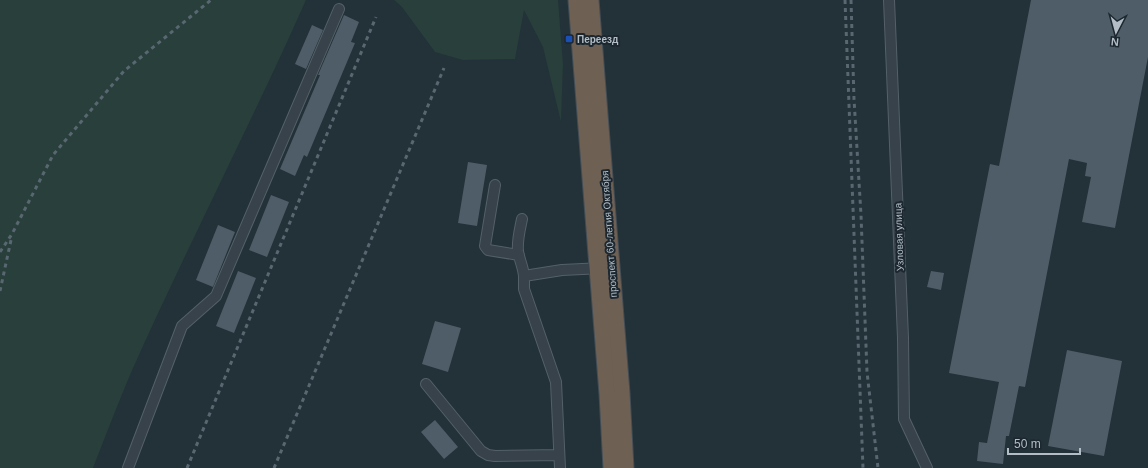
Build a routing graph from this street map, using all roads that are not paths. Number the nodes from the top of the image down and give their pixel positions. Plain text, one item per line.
1 (576, 0) edge
2 (591, 0) edge
3 (889, 0) edge
4 (339, 9) dead end
5 (495, 185) dead end
6 (522, 219) dead end
7 (519, 255) junction
8 (604, 268) junction
9 (524, 276) junction
10 (426, 384) dead end
11 (559, 455) junction
12 (128, 468) edge
13 (560, 468) edge
14 (611, 468) edge
15 (626, 468) edge
16 (927, 468) edge

1 - 8 highway, проспект 60-летия Октября
2 - 8 highway, проспект 60-летия Октября
3 - 16 street, Узловая улица
4 - 12 street
5 - 7 street
6 - 7 street
7 - 9 street
8 - 9 street
8 - 14 highway, проспект 60-летия Октября
8 - 15 highway, проспект 60-летия Октября
9 - 11 street
10 - 11 street
11 - 13 street

